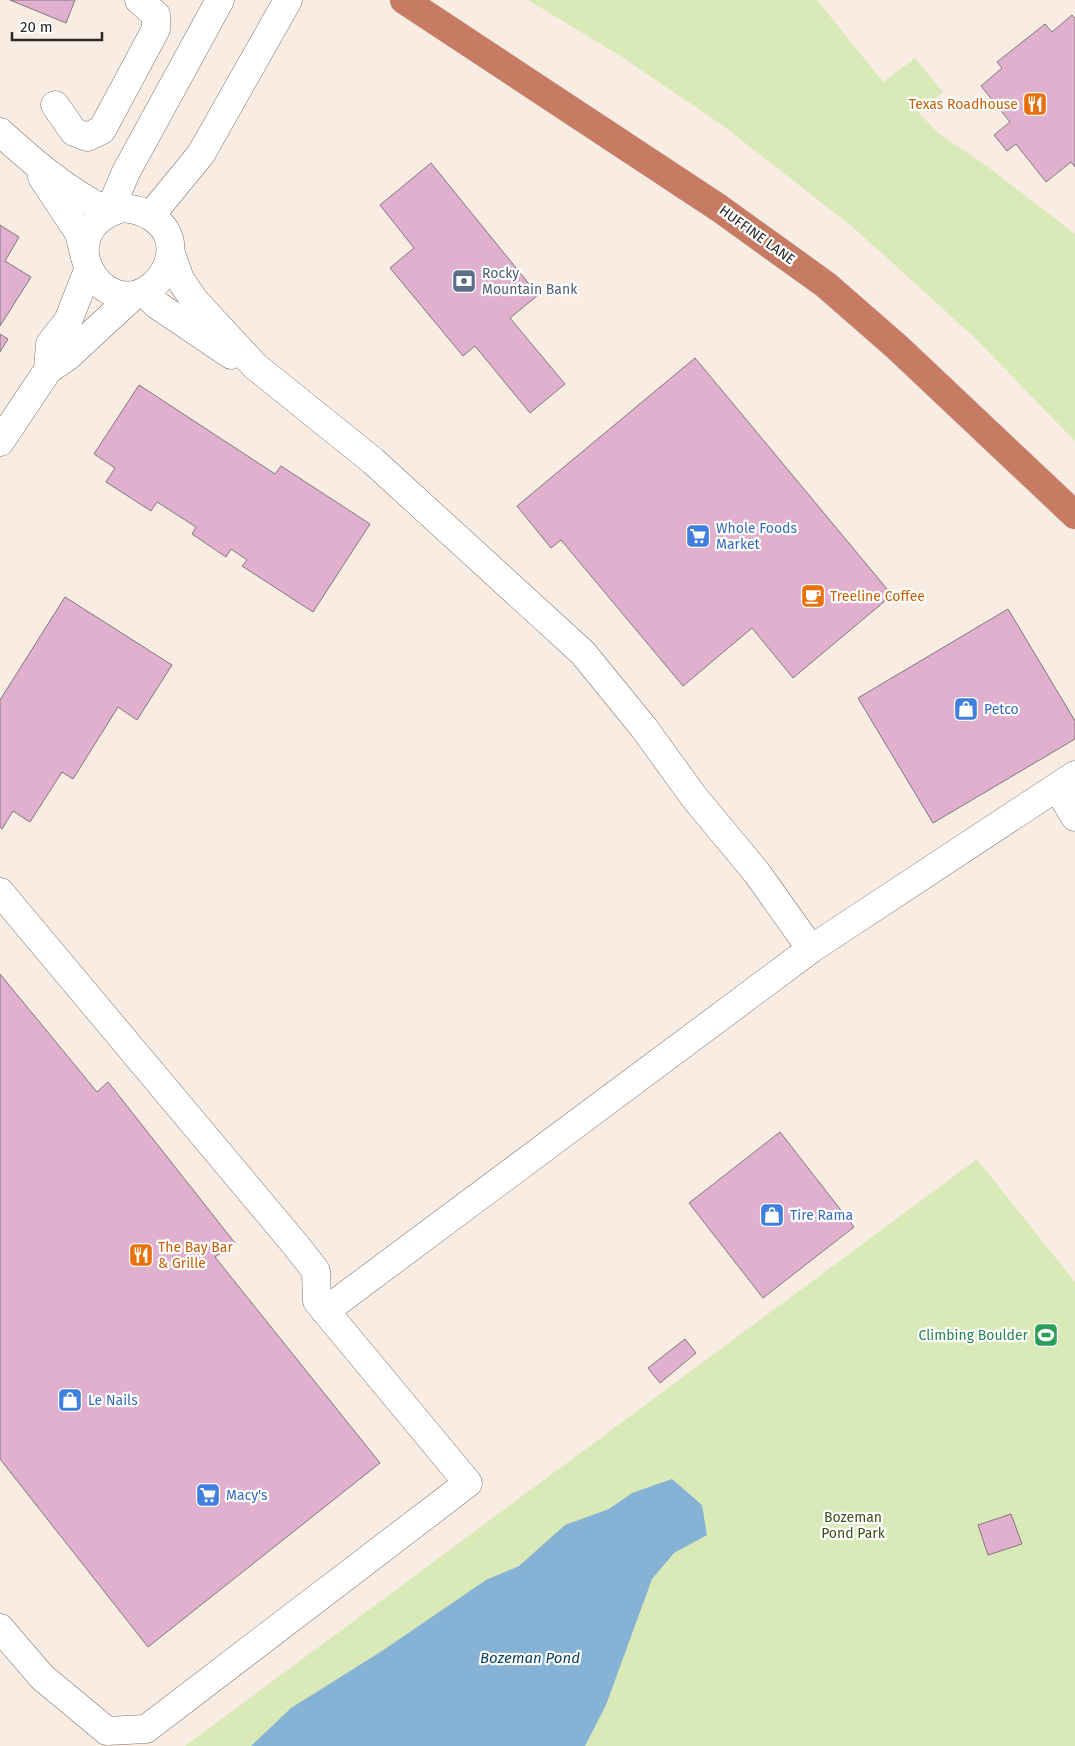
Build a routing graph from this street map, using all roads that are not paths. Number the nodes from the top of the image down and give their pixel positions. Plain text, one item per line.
1 (139, 0) edge
2 (220, 0) edge
3 (288, 0) edge
4 (404, 0) edge
5 (55, 105) dead end
6 (0, 132) edge
7 (26, 156) junction
8 (109, 212) junction
9 (151, 215) junction
10 (171, 254) junction
11 (86, 263) junction
12 (138, 294) junction
13 (255, 366) junction
14 (48, 370) junction
15 (0, 442) edge
16 (1075, 515) edge
17 (1066, 781) edge
18 (1075, 816) edge
19 (0, 892) edge
20 (811, 948) junction
21 (325, 1311) junction
22 (0, 1628) edge

1 - 5 lane
2 - 8 lane
3 - 9 lane
4 - 16 highway, HUFFINE LANE
6 - 7 lane
7 - 8 lane
7 - 11 lane
8 - 9 lane
8 - 11 lane
9 - 10 lane
10 - 12 lane
10 - 13 lane
11 - 12 lane
11 - 14 lane
12 - 13 lane
12 - 14 lane
13 - 20 lane
14 - 15 lane
17 - 18 lane
17 - 20 lane
19 - 21 lane
20 - 21 lane
21 - 22 lane

